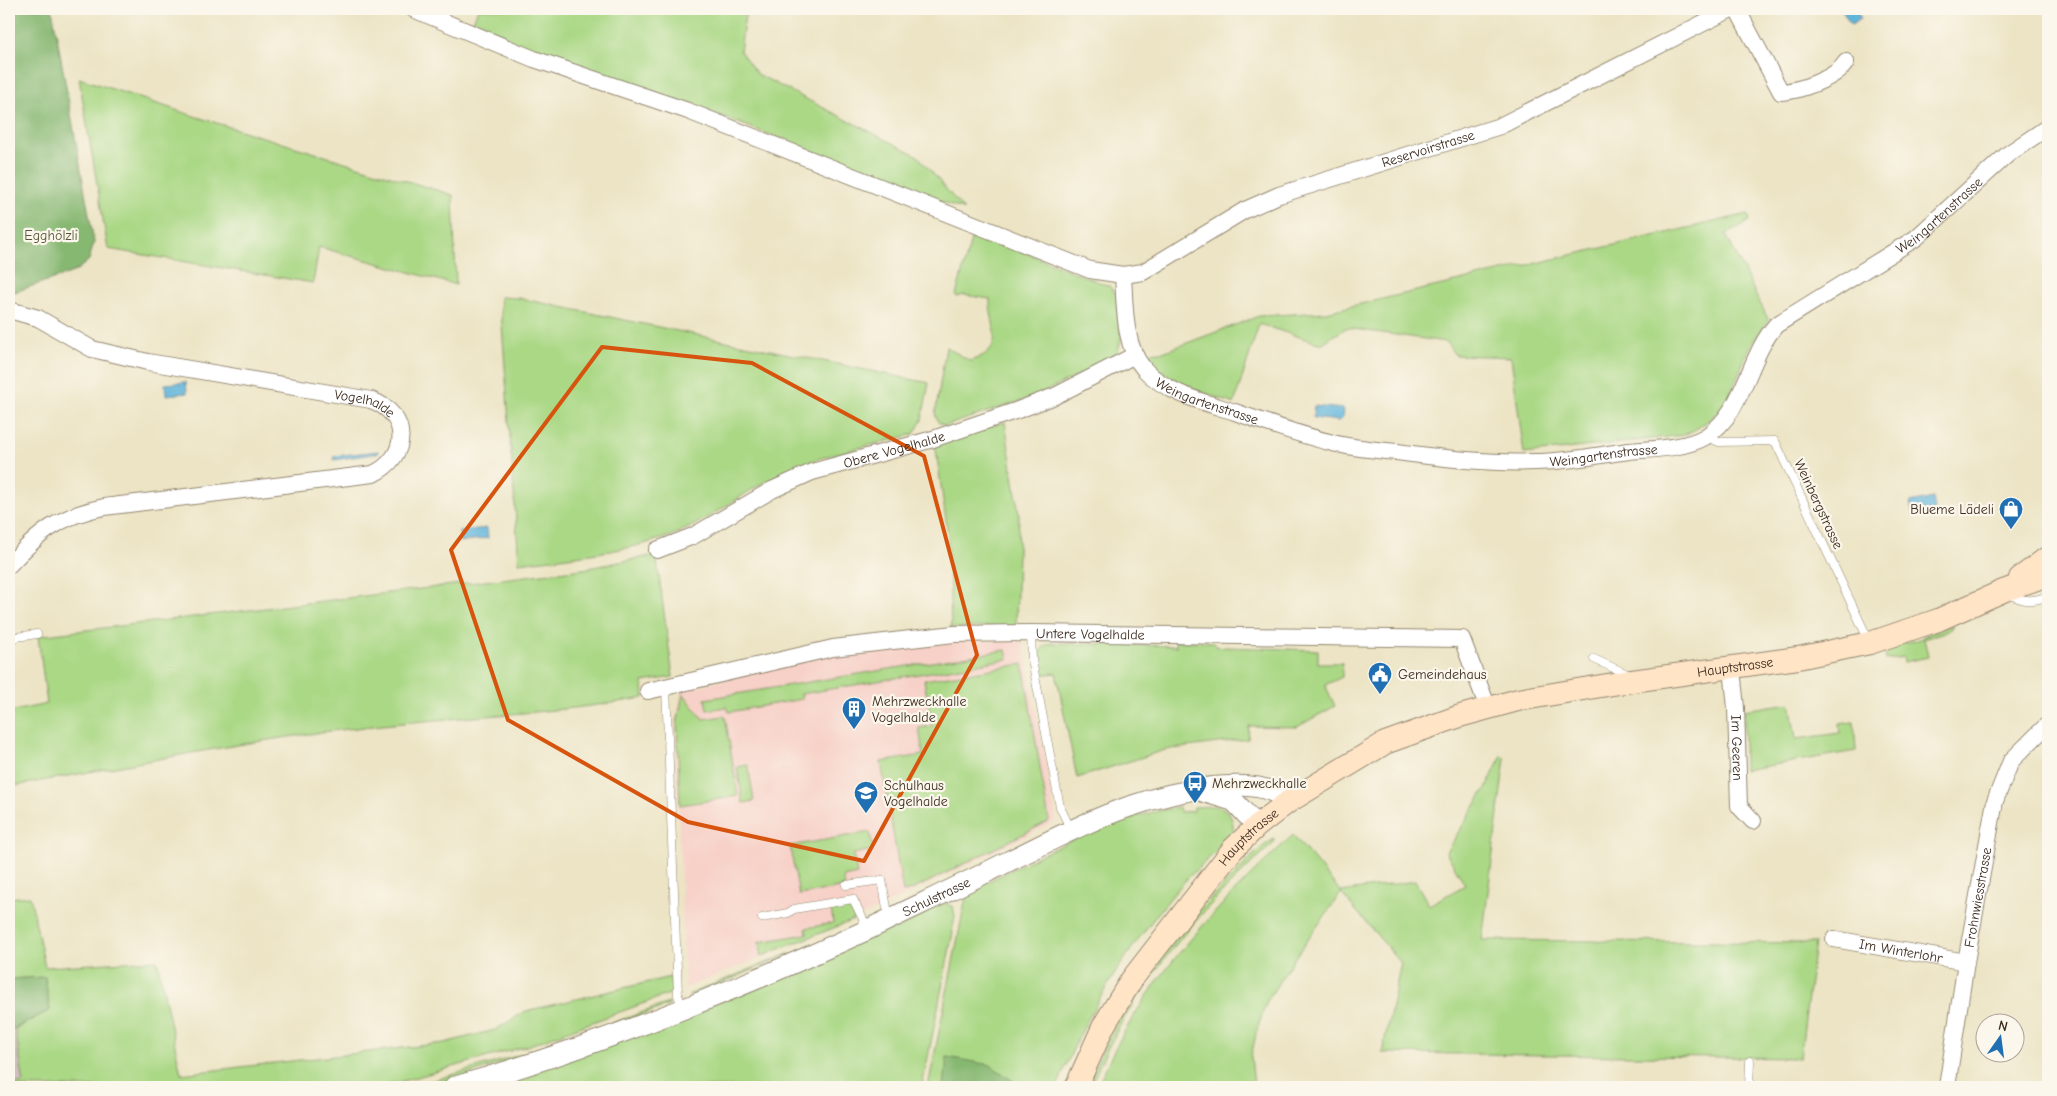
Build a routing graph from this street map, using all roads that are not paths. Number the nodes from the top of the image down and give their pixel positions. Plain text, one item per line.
1 (413, 9) edge
2 (1731, 9) edge
3 (1737, 9) edge
4 (1846, 62) dead end
5 (2048, 127) edge
6 (1123, 275) junction
7 (9, 310) edge
8 (1135, 356) junction
9 (1705, 437) junction
10 (657, 550) dead end
11 (2048, 557) edge
12 (9, 565) edge
13 (2048, 575) edge
14 (2003, 591) junction
15 (2048, 596) edge
16 (1031, 633) junction
17 (37, 634) dead end
18 (9, 638) edge
19 (1870, 643) junction
20 (1594, 659) dead end
21 (1732, 668) junction
22 (1638, 680) junction
23 (666, 687) junction
24 (648, 690) dead end
25 (1488, 708) junction
26 (2048, 724) edge
27 (1192, 791) junction
28 (1278, 819) junction
29 (1752, 821) dead end
30 (1071, 830) junction
31 (846, 885) dead end
32 (762, 918) dead end
33 (892, 918) junction
34 (868, 929) junction
35 (1834, 939) dead end
36 (1966, 962) junction
37 (683, 1009) junction
38 (1750, 1061) dead end
39 (454, 1087) edge
40 (1076, 1087) edge
41 (1750, 1087) edge
42 (1947, 1087) edge

1 - 6 street
2 - 6 street, Reservoirstrasse
3 - 4 street
5 - 9 street, Weingartenstrasse
6 - 8 street, Weingartenstrasse
7 - 12 street, Vogelhalde
8 - 9 street, Weingartenstrasse
8 - 10 street, Obere Vogelhalde
9 - 19 lane, Weinbergstrasse
11 - 14 main road, Hauptstrasse
13 - 14 main road, Hauptstrasse
14 - 15 lane
14 - 19 main road, Hauptstrasse
16 - 23 street, Untere Vogelhalde
16 - 25 street, Untere Vogelhalde
16 - 30 lane
17 - 18 lane
19 - 21 main road, Hauptstrasse
20 - 22 lane
21 - 22 main road, Hauptstrasse
21 - 29 street, Im Geeren
22 - 25 main road, Hauptstrasse
23 - 24 street, Untere Vogelhalde
23 - 37 lane
25 - 28 main road, Hauptstrasse
26 - 36 street, Frohnwiesstrasse
27 - 28 street, Schulstrasse
27 - 28 street, Schulstrasse
27 - 30 street, Schulstrasse
28 - 40 main road, Hauptstrasse
30 - 33 street, Schulstrasse
31 - 33 lane
32 - 34 lane
33 - 34 street, Schulstrasse
34 - 37 street, Schulstrasse
35 - 36 street, Im Winterlohr
36 - 42 street, Frohnwiesstrasse
37 - 39 street, Schulstrasse
38 - 41 lane

